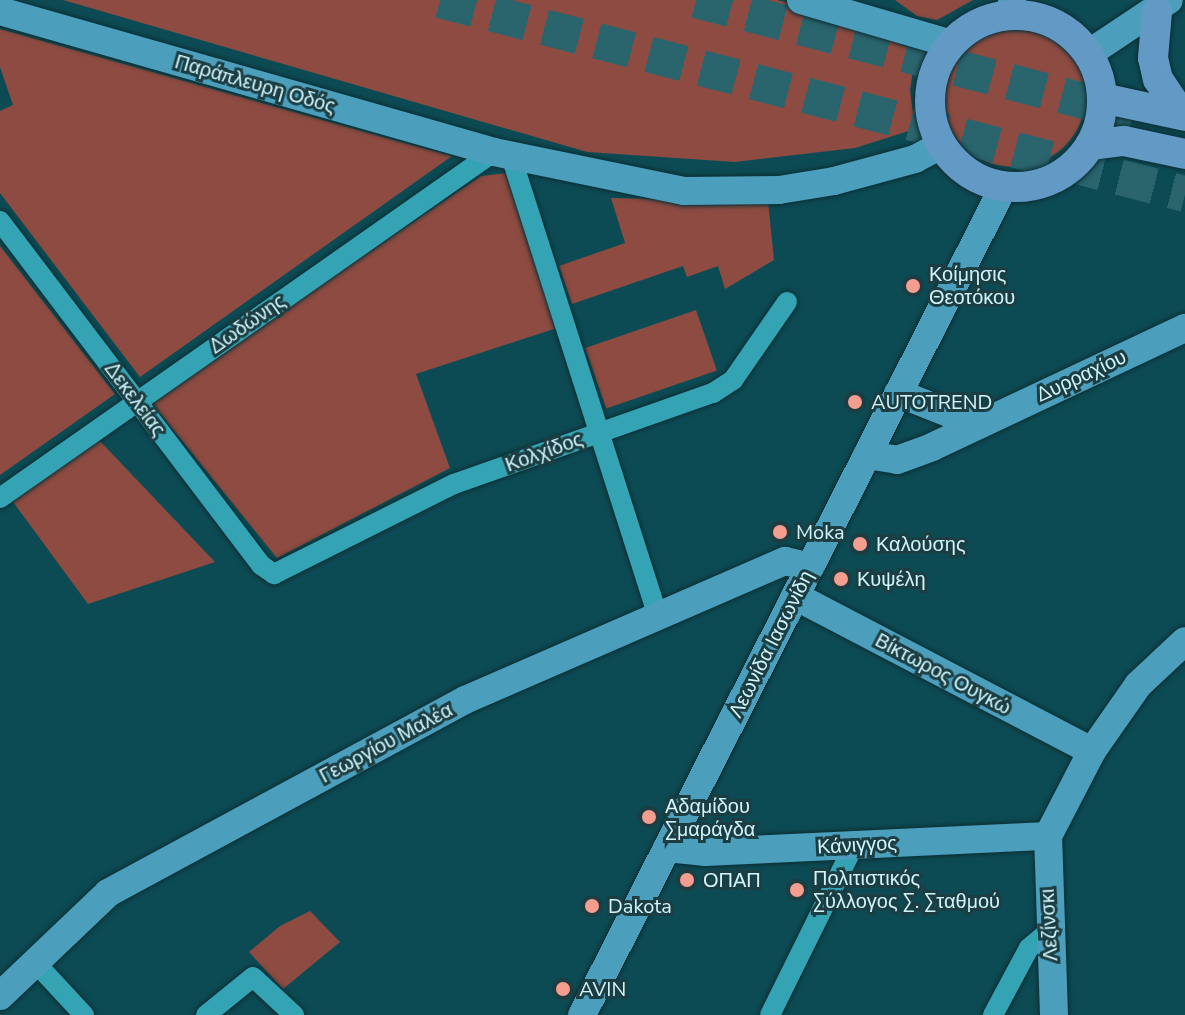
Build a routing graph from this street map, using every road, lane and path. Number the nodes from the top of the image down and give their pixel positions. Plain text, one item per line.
1 (801, 0) edge
2 (1163, 6) edge
3 (1012, 7) edge
4 (0, 11) edge
5 (951, 44) junction
6 (1088, 54) junction
7 (1102, 98) junction
8 (1184, 115) edge
9 (941, 145) junction
10 (1090, 145) junction
11 (503, 154) junction
12 (1185, 154) edge
13 (1004, 186) junction
14 (0, 221) edge
15 (787, 302) dead end
16 (1185, 328) edge
17 (898, 393) junction
18 (137, 401) junction
19 (976, 424) junction
20 (601, 431) junction
21 (867, 455) junction
22 (0, 498) edge
23 (810, 567) junction
24 (274, 574) joint
25 (795, 596) junction
26 (657, 614) junction
27 (1185, 641) edge
28 (1092, 751) junction
29 (1048, 836) junction
30 (854, 845) junction
31 (667, 848) junction
32 (1048, 932) junction
33 (33, 960) junction
34 (0, 996) edge
35 (84, 1015) edge
36 (206, 1015) edge
37 (294, 1015) edge
38 (582, 1015) edge
39 (770, 1015) edge
40 (993, 1015) edge
41 (1054, 1015) edge

1 - 5 street
2 - 6 street
2 - 8 main road
3 - 5 main road
3 - 6 main road
4 - 11 street, Παράπλευρη Οδός
5 - 9 main road
6 - 7 main road
7 - 8 main road
7 - 10 main road
9 - 11 street, Παράπλευρη Οδός
9 - 13 main road
10 - 12 main road
10 - 13 main road
11 - 18 street, Δωδώνης
11 - 20 street
13 - 17 street, Λεωνίδα Ιασωνίδη
14 - 18 street, Δεκελείας
15 - 20 street, Κολχίδος
16 - 19 street, Δυρραχίου
17 - 19 street
17 - 21 street, Λεωνίδα Ιασωνίδη
18 - 22 street, Δωδώνης
18 - 24 street, Δεκελείας
19 - 21 street, Δυρραχίου
20 - 24 street, Κολχίδος
20 - 26 street
21 - 23 street, Λεωνίδα Ιασωνίδη
23 - 25 street, Λεωνίδα Ιασωνίδη
23 - 26 street, Γεωργίου Μαλέα
25 - 28 street, Βίκτωρος Ουγκώ
25 - 31 street, Λεωνίδα Ιασωνίδη
26 - 33 street, Γεωργίου Μαλέα
27 - 28 street
28 - 29 street
29 - 30 street, Κάνιγγος
29 - 32 street, Λεζίνσκι
30 - 31 street, Κάνιγγος
30 - 39 street
31 - 38 street, Λεωνίδα Ιασωνίδη
32 - 40 street
32 - 41 street, Λεζίνσκι
33 - 34 street, Γεωργίου Μαλέα
33 - 35 street
36 - 37 street

